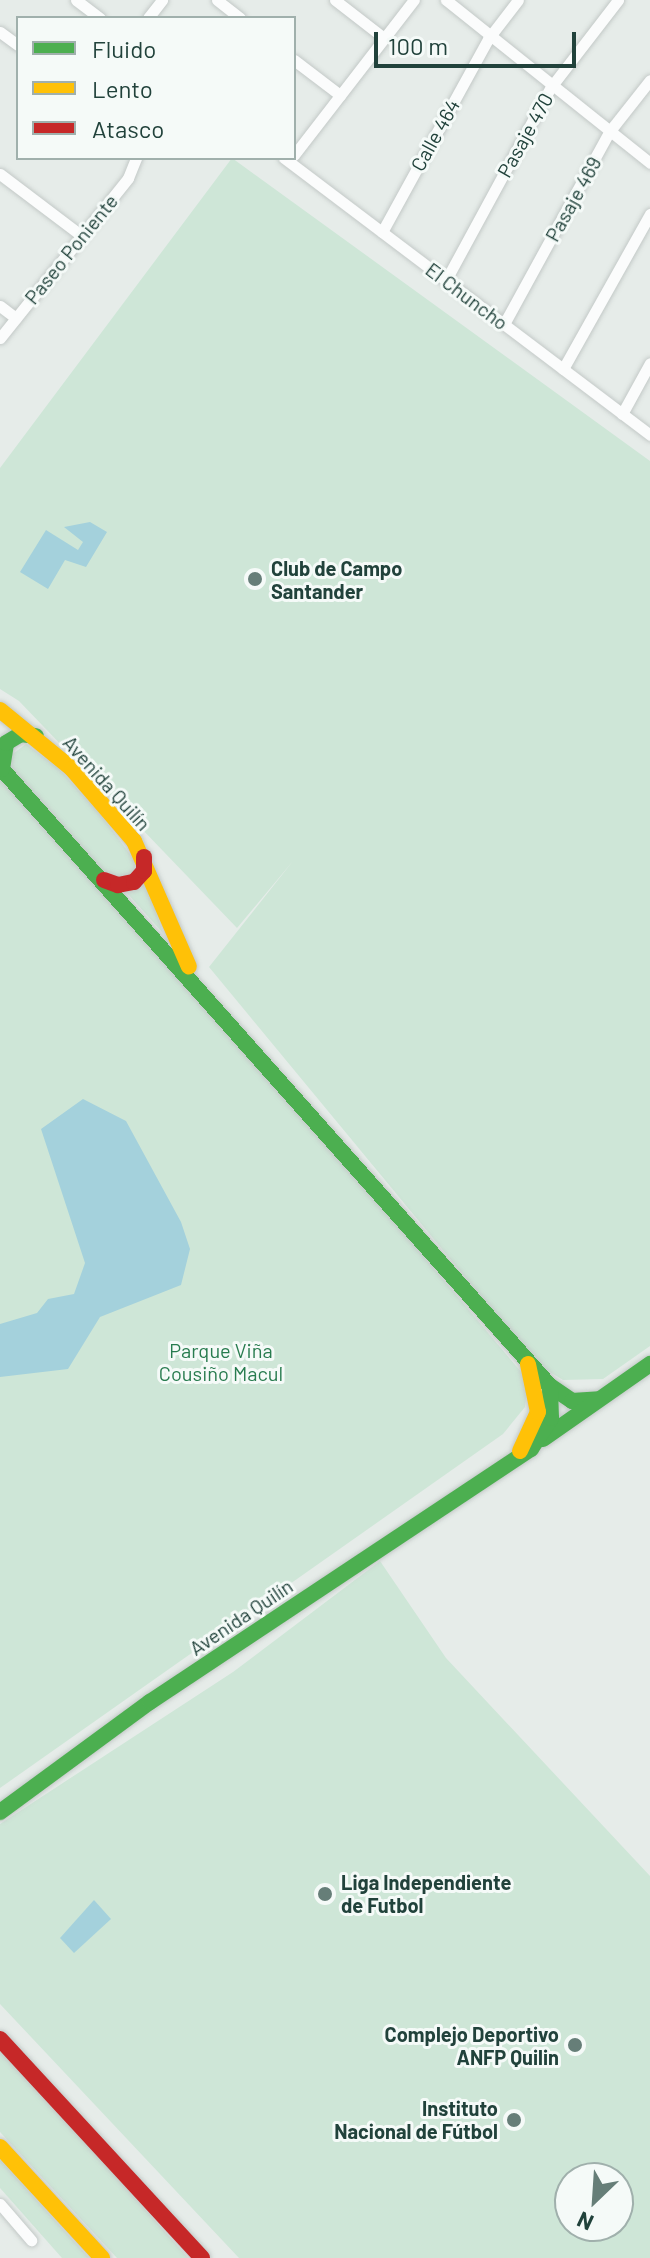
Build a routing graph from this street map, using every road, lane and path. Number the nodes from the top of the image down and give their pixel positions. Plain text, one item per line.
1 (76, 0) edge
2 (162, 0) edge
3 (217, 0) edge
4 (335, 0) edge
5 (414, 0) edge
6 (446, 0) edge
7 (518, 0) edge
8 (618, 0) edge
9 (97, 16) edge
10 (150, 16) edge
11 (237, 16) edge
12 (384, 38) junction
13 (488, 39) junction
14 (296, 62) edge
15 (650, 80) edge
16 (551, 87) junction
17 (340, 95) junction
18 (609, 132) junction
19 (296, 150) edge
20 (135, 160) edge
21 (292, 160) edge
22 (650, 163) edge
23 (0, 174) edge
24 (650, 214) edge
25 (382, 232) junction
26 (82, 236) junction
27 (446, 280) junction
28 (0, 306) edge
29 (16, 318) junction
30 (504, 324) junction
31 (0, 338) edge
32 (650, 363) edge
33 (563, 369) junction
34 (622, 414) junction
35 (650, 435) edge
36 (0, 710) edge
37 (37, 737) junction
38 (1, 768) edge
39 (144, 856) junction
40 (103, 879) junction
41 (201, 988) junction
42 (524, 1356) junction
43 (650, 1364) edge
44 (550, 1386) junction
45 (599, 1399) junction
46 (545, 1405) junction
47 (577, 1414) junction
48 (540, 1441) junction
49 (509, 1461) junction
50 (0, 1812) edge
51 (0, 2039) edge
52 (0, 2147) edge
53 (0, 2204) edge
54 (31, 2240) dead end
55 (102, 2258) edge
56 (202, 2258) edge

1 - 9 street
2 - 10 street
3 - 11 street
4 - 12 street
5 - 12 street
6 - 13 street
7 - 13 street, Calle 464
8 - 16 street, Pasaje 470
12 - 17 street
13 - 16 street
13 - 25 street, Calle 464
14 - 17 street
15 - 18 street, Pasaje 469
16 - 18 street
16 - 27 street, Pasaje 470
17 - 19 street
18 - 22 street
18 - 30 street, Pasaje 469
20 - 26 street, Paseo Poniente
21 - 25 street, El Chuncho
23 - 26 street
24 - 33 street
25 - 27 street, El Chuncho
26 - 29 street, Paseo Poniente
27 - 30 street, El Chuncho
28 - 29 street
29 - 31 street, Paseo Poniente
30 - 33 street, El Chuncho
32 - 34 street
33 - 34 street, El Chuncho
34 - 35 street, El Chuncho
36 - 37 main road, Avenida Quilín
37 - 38 main road
37 - 39 main road, Avenida Quilín
38 - 40 main road, Avenida Quilín
39 - 40 main road
39 - 41 main road, Avenida Quilín
40 - 41 main road, Avenida Quilín
41 - 42 main road, Avenida Quilín
42 - 44 main road, Avenida Quilín
42 - 46 main road, Avenida Quilín
43 - 45 main road
44 - 45 main road, Avenida Quilín
44 - 46 main road, Avenida Quilín
45 - 47 main road
46 - 47 main road
46 - 48 main road, Avenida Quilín
46 - 49 main road, Avenida Quilín
47 - 48 main road
48 - 49 main road, Avenida Quilín
49 - 50 main road, Avenida Quilín
51 - 56 main road
52 - 55 main road
53 - 54 street

